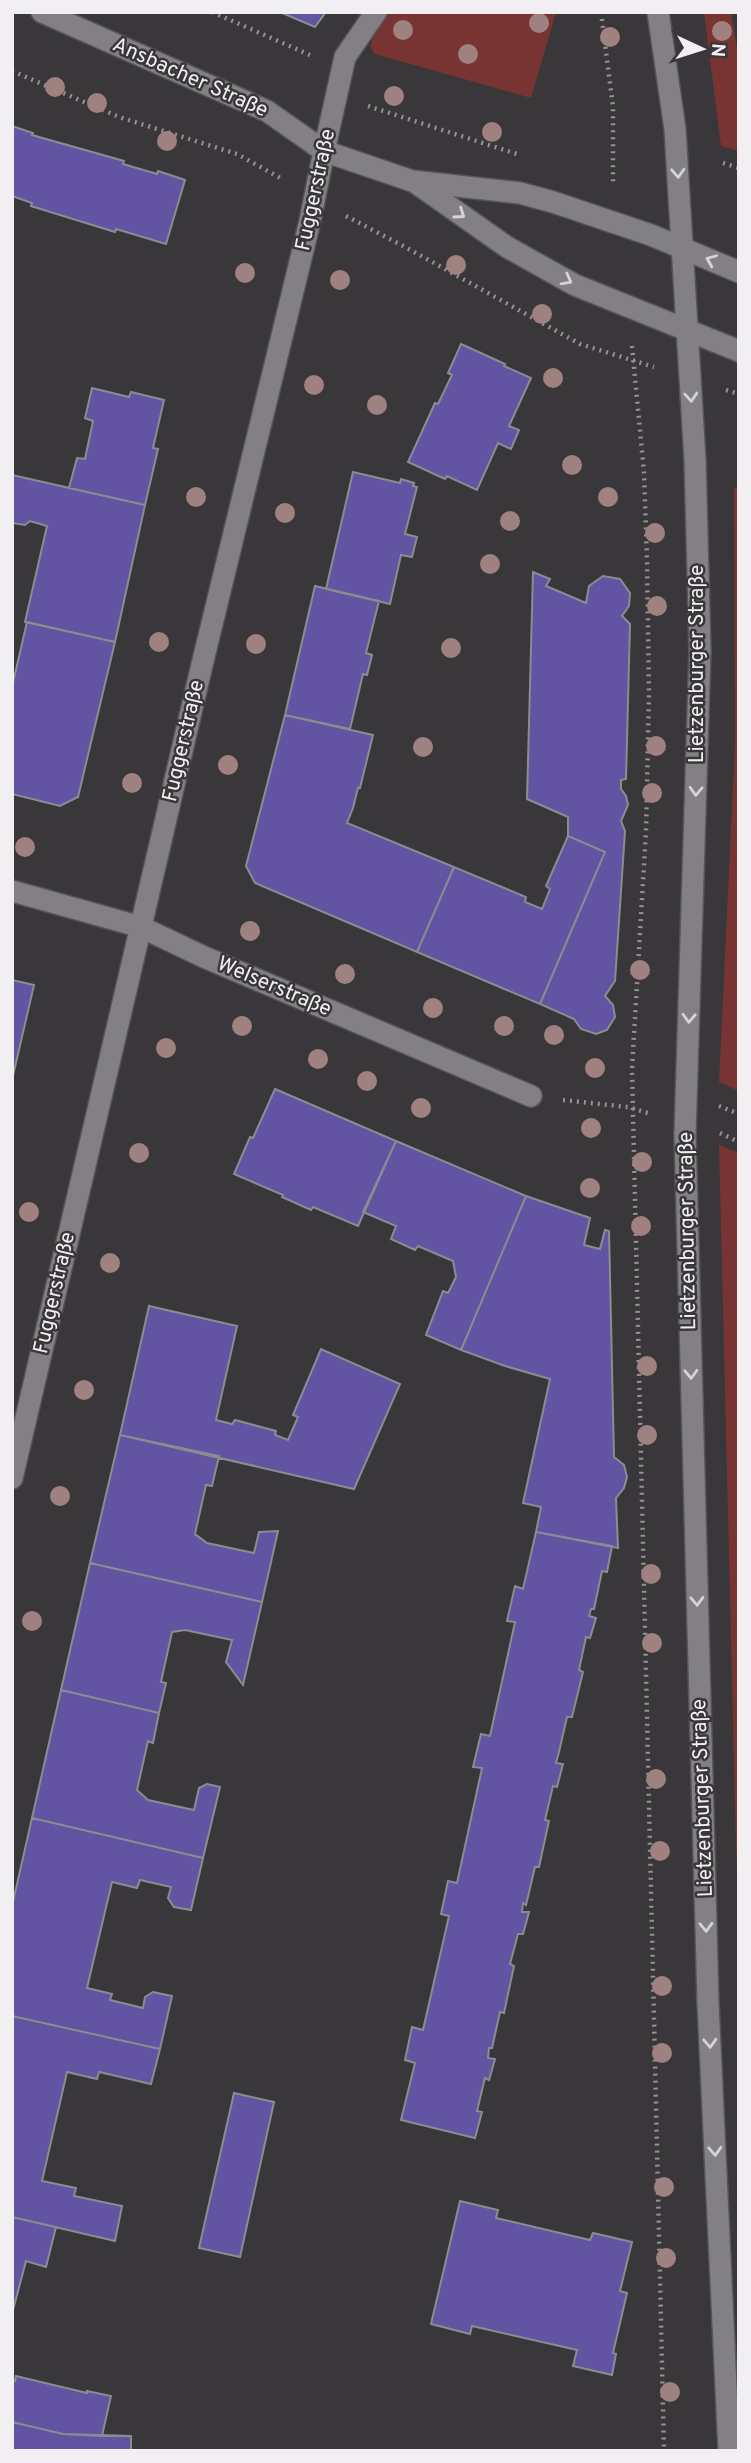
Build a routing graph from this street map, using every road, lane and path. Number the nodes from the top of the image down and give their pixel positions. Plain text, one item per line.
1 (42, 12) edge
2 (212, 12) edge
3 (376, 12) edge
4 (601, 12) edge
5 (658, 12) edge
6 (12, 71) edge
7 (340, 82) junction
8 (612, 107) dead end
9 (324, 151) junction
10 (237, 154) dead end
11 (528, 158) dead end
12 (723, 163) dead end
13 (739, 168) edge
14 (412, 181) junction
15 (407, 248) dead end
16 (683, 248) junction
17 (739, 272) edge
18 (687, 328) junction
19 (739, 351) edge
20 (689, 379) junction
21 (644, 472) dead end
22 (12, 891) edge
23 (141, 927) junction
24 (531, 1096) joint
25 (718, 1105) dead end
26 (628, 1107) dead end
27 (739, 1114) edge
28 (719, 1133) dead end
29 (739, 1142) edge
30 (12, 1478) edge
31 (664, 2451) edge
32 (729, 2451) edge

1 - 9 street, Ansbacher Straße
2 - 7 path
3 - 7 street, Fuggerstraße
4 - 8 path
5 -> 16 street, Lietzenburger Straße
6 - 10 path
7 - 9 street, Fuggerstraße
7 - 11 path
9 - 14 street, Ansbacher Straße
9 - 23 street, Fuggerstraße
12 - 13 path
14 - 16 street, Ansbacher Straße
14 -> 18 street, Ansbacher Straße
15 - 20 path
17 -> 16 street, Ansbacher Straße
16 - 18 street, Lietzenburger Straße
18 - 19 street, Ansbacher Straße
18 - 20 street, Lietzenburger Straße
20 -> 32 street, Lietzenburger Straße
21 - 31 path
22 - 23 street, Welserstraße
23 - 24 street, Welserstraße
23 - 30 street, Fuggerstraße
24 - 26 path
25 - 27 path
28 - 29 path

